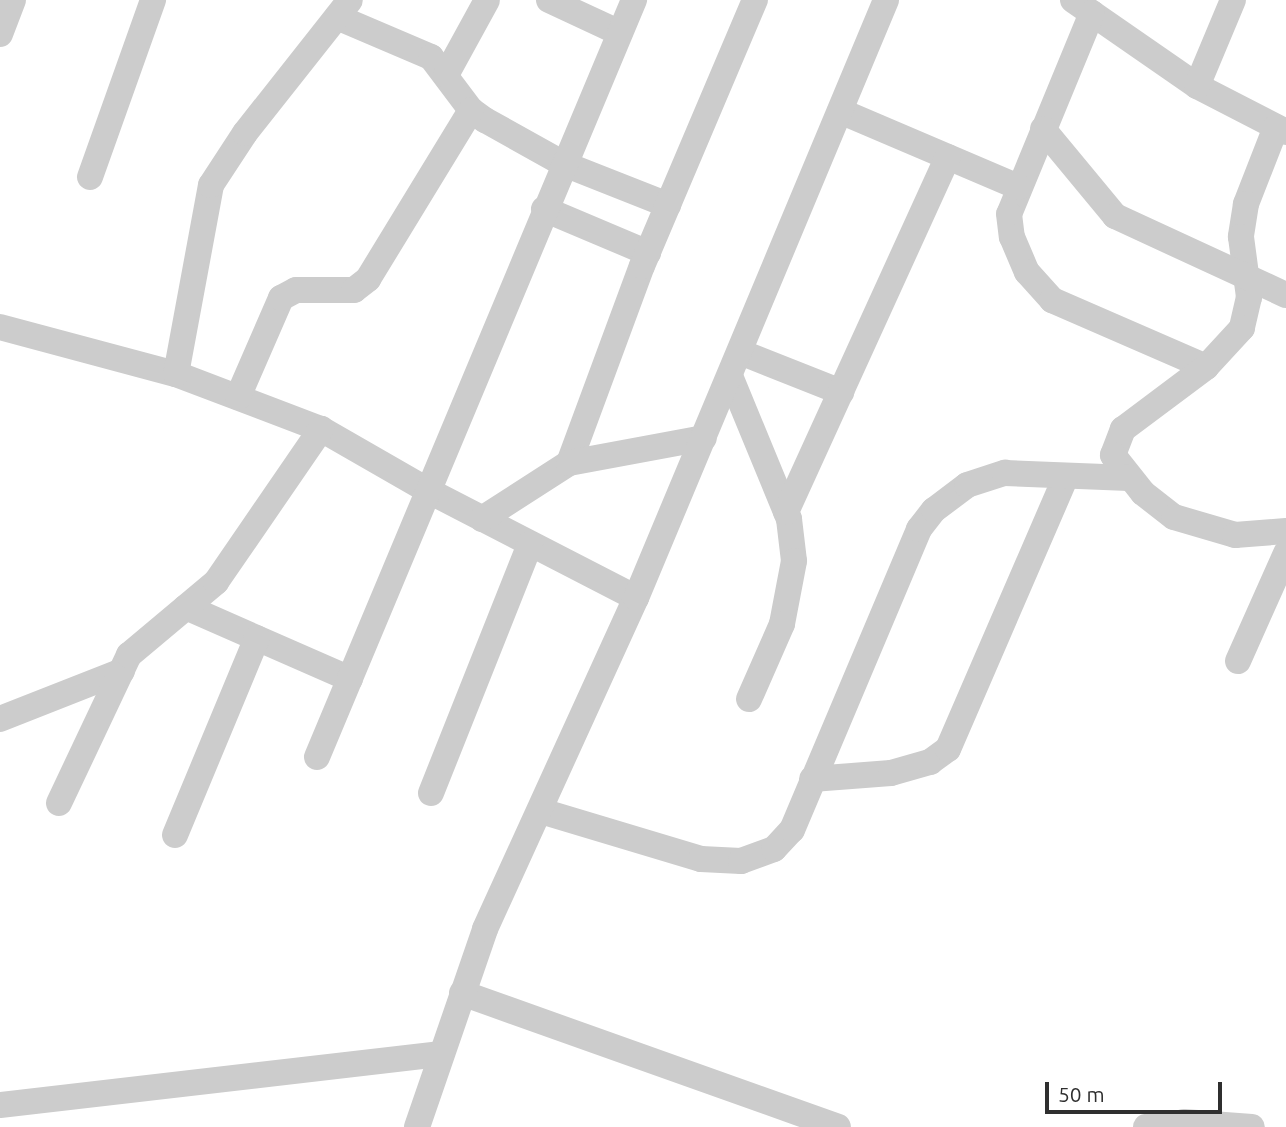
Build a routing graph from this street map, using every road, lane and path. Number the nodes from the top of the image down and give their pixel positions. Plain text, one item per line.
1 (13, 0) edge
2 (153, 0) edge
3 (487, 0) edge
4 (549, 0) edge
5 (634, 0) edge
6 (755, 0) edge
7 (886, 0) edge
8 (1233, 0) edge
9 (1083, 7) edge
10 (344, 9) edge
11 (620, 33) junction
12 (0, 34) edge
13 (446, 75) junction
14 (1197, 86) junction
15 (471, 110) junction
16 (840, 111) junction
17 (1043, 129) junction
18 (1281, 129) edge
19 (948, 157) junction
20 (564, 164) junction
21 (90, 177) dead end
22 (1018, 187) junction
23 (668, 205) junction
24 (544, 209) junction
25 (648, 253) junction
26 (1249, 281) junction
27 (1286, 295) edge
28 (0, 327) edge
29 (735, 364) junction
30 (1206, 367) junction
31 (176, 374) junction
32 (841, 392) junction
33 (238, 397) junction
34 (321, 429) junction
35 (705, 438) junction
36 (569, 463) junction
37 (1066, 476) junction
38 (1129, 478) junction
39 (429, 491) junction
40 (786, 512) junction
41 (482, 519) junction
42 (1286, 531) edge
43 (530, 544) junction
44 (1286, 554) edge
45 (636, 598) junction
46 (186, 607) junction
47 (257, 638) junction
48 (1238, 661) dead end
49 (122, 671) junction
50 (350, 679) junction
51 (749, 699) dead end
52 (0, 719) edge
53 (317, 757) dead end
54 (812, 779) junction
55 (431, 793) dead end
56 (59, 803) dead end
57 (537, 821) junction
58 (175, 835) dead end
59 (462, 993) junction
60 (439, 1054) junction
61 (0, 1105) edge
62 (417, 1127) edge
63 (838, 1127) edge
64 (1146, 1127) edge
65 (1252, 1127) edge

1 - 12 street
2 - 21 street
3 - 13 street
4 - 11 street
5 - 11 street
6 - 23 street
7 - 16 street
8 - 14 street
9 - 14 street
9 - 17 street
10 - 13 street
10 - 31 street
11 - 20 street
13 - 15 street
14 - 18 street
15 - 20 street
15 - 33 street
16 - 19 street
16 - 29 street
17 - 22 street
17 - 26 street
18 - 26 street
19 - 22 street
19 - 32 street
20 - 23 street
20 - 24 street
22 - 30 street
23 - 25 street
24 - 25 street
24 - 39 street
25 - 36 street
26 - 27 street
26 - 30 street
28 - 31 street
29 - 32 street
29 - 35 street
29 - 40 street
30 - 38 street
31 - 33 street
32 - 40 street
33 - 34 street
34 - 39 street
34 - 46 street
35 - 36 street
35 - 45 street
36 - 41 street
37 - 38 street
37 - 54 street
37 - 54 street
38 - 42 street
39 - 41 street
39 - 50 street
40 - 51 street
41 - 43 street
43 - 45 street
43 - 55 street
44 - 48 street
45 - 57 street
46 - 47 street
46 - 49 street
47 - 50 street
47 - 58 street
49 - 52 street
49 - 56 street
50 - 53 street
54 - 57 street
57 - 59 street
59 - 60 street
59 - 63 street
60 - 61 street
60 - 62 street
64 - 65 street

